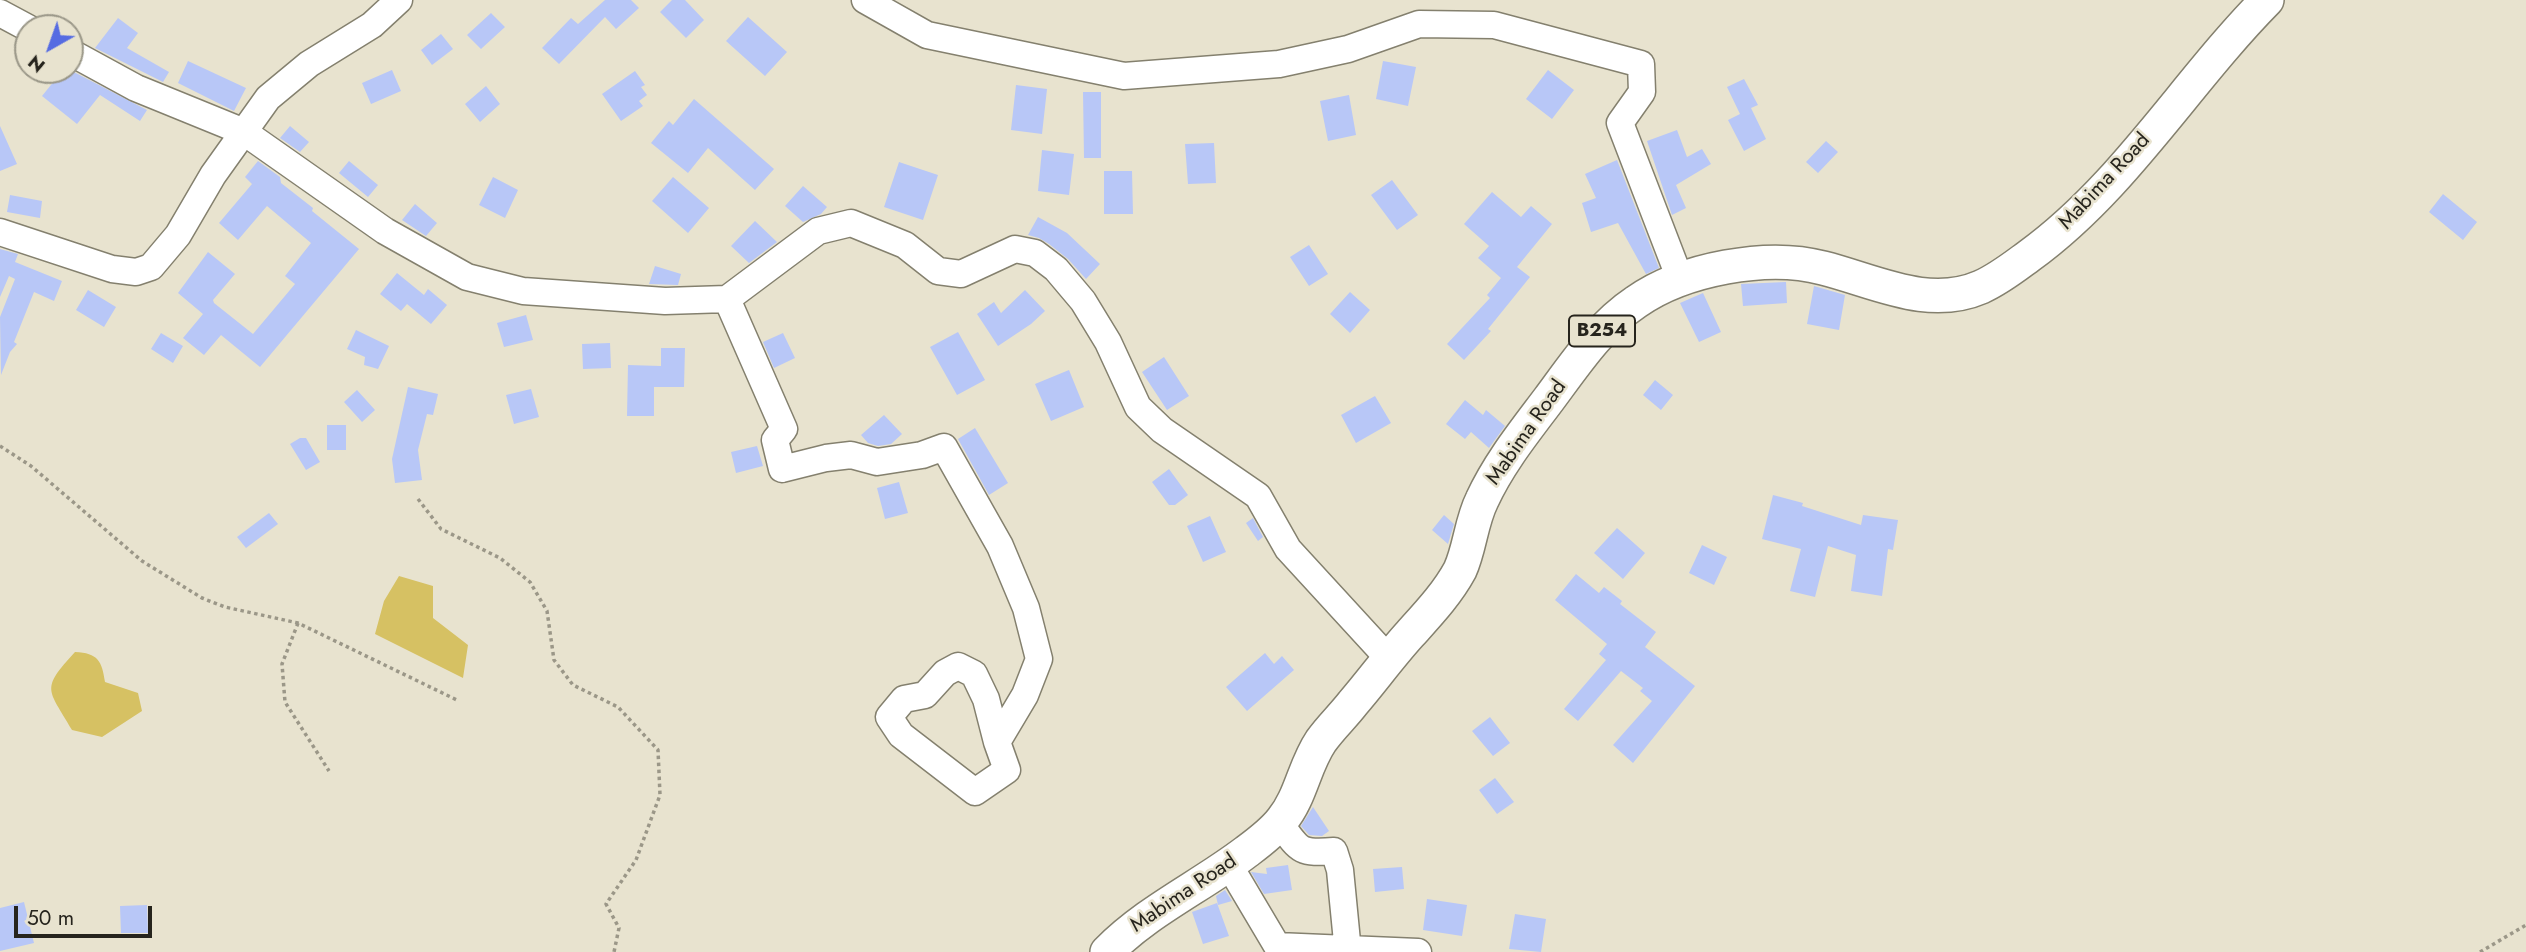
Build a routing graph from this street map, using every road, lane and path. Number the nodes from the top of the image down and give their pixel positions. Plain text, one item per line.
1 (399, 0) edge
2 (865, 0) edge
3 (2267, 0) edge
4 (84, 60) edge
5 (244, 132) junction
6 (0, 232) edge
7 (1680, 279) junction
8 (727, 299) junction
9 (0, 446) edge
10 (418, 499) dead end
11 (298, 623) junction
12 (1389, 659) junction
13 (459, 701) dead end
14 (997, 742) junction
15 (329, 771) dead end
16 (1280, 823) junction
17 (1229, 865) junction
18 (2526, 925) edge
19 (1348, 950) edge
20 (614, 952) edge
21 (1107, 952) edge
22 (1418, 952) edge
23 (2480, 952) edge

1 - 5 street
2 - 7 street
3 - 7 main road, Mabima Road / B254
4 - 5 street
5 - 6 street
5 - 8 street
7 - 12 main road, Mabima Road / B254
8 - 12 street
8 - 14 street
9 - 11 path
10 - 20 path
11 - 13 path
11 - 15 path
12 - 16 main road, Mabima Road / B254
14 - 14 street
16 - 17 main road, Mabima Road / B254
16 - 19 street
17 - 19 street
17 - 21 main road, Mabima Road / B254
18 - 23 path
19 - 22 street

